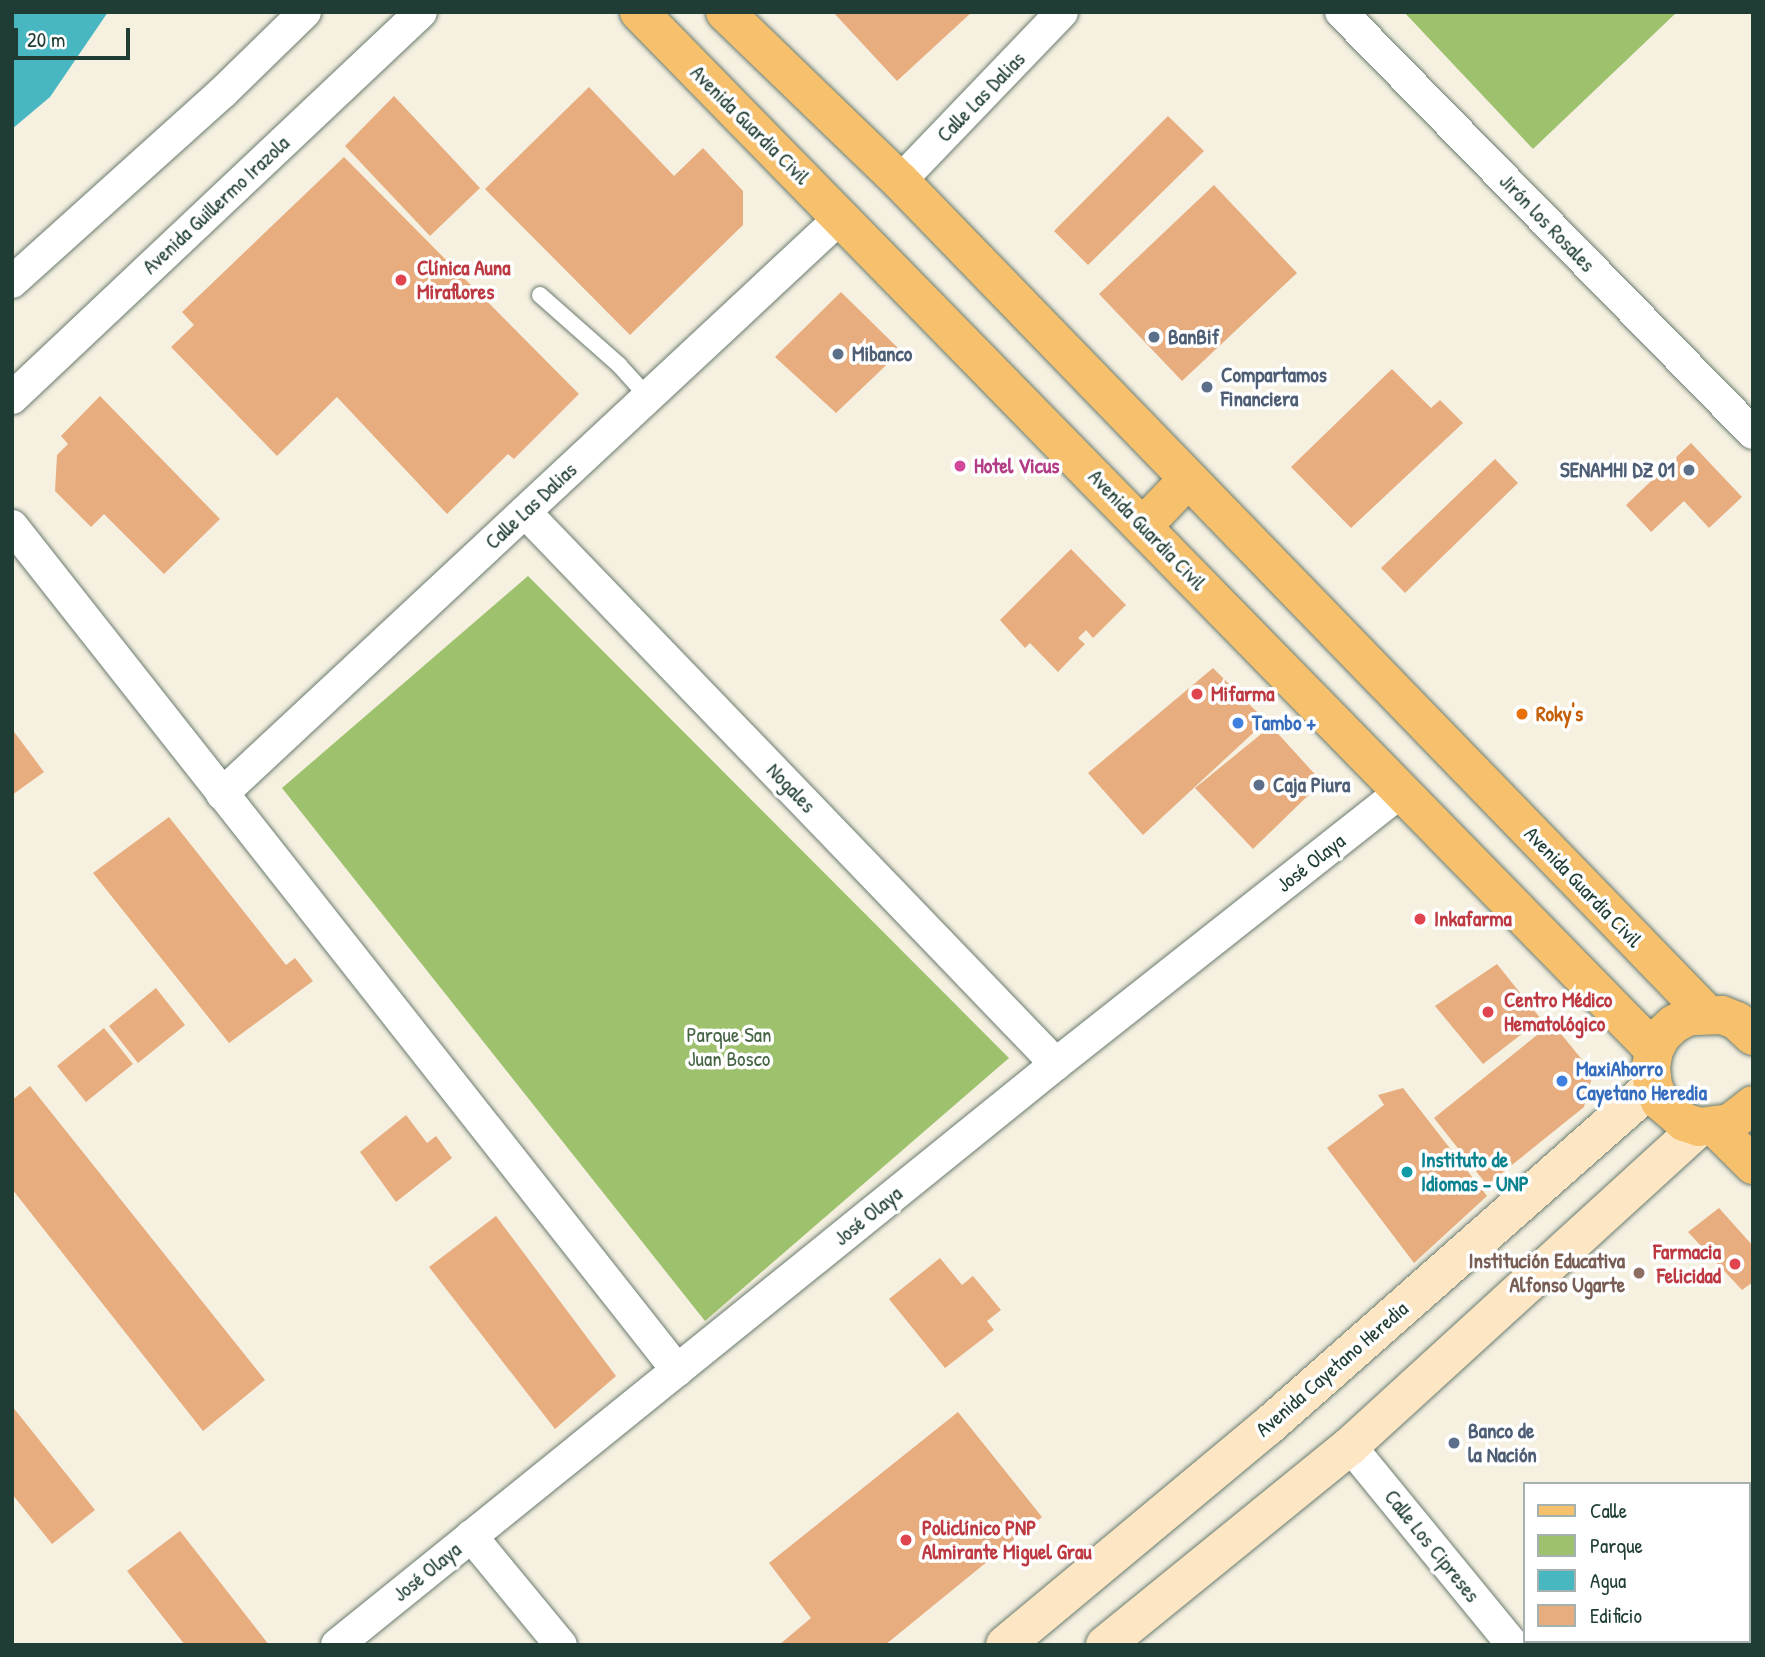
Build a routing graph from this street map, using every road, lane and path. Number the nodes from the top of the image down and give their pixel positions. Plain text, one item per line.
1 (304, 12) edge
2 (421, 12) edge
3 (639, 12) edge
4 (725, 12) edge
5 (1062, 12) edge
6 (1341, 12) edge
7 (900, 181) junction
8 (841, 217) junction
9 (12, 282) edge
10 (540, 295) dead end
11 (648, 397) junction
12 (12, 398) edge
13 (1753, 433) edge
14 (1188, 479) junction
15 (525, 512) junction
16 (12, 526) edge
17 (1143, 526) junction
18 (1402, 791) junction
19 (222, 794) junction
20 (1706, 1013) junction
21 (1751, 1031) edge
22 (1056, 1064) junction
23 (1654, 1068) junction
24 (1753, 1105) edge
25 (1707, 1127) junction
26 (1753, 1165) edge
27 (677, 1370) junction
28 (1350, 1446) junction
29 (471, 1536) junction
30 (337, 1645) edge
31 (561, 1645) edge
32 (1005, 1645) edge
33 (1105, 1645) edge
34 (1513, 1645) edge

1 - 9 street
2 - 12 street, Avenida Guillermo Irazola
3 - 8 main road, Avenida Guardia Civil
4 - 7 main road, Avenida Guardia Civil
5 - 7 street, Calle Las Dalias
6 - 13 street, Jirón los Rosales
7 - 14 main road, Avenida Guardia Civil
8 - 11 street, Calle Las Dalias
8 - 17 main road, Avenida Guardia Civil
10 - 11 lane
11 - 15 street, Calle Las Dalias
14 - 17 main road
14 - 20 main road, Avenida Guardia Civil
15 - 19 street, Calle Las Dalias
15 - 22 street, Nogales
16 - 19 street
17 - 18 main road, Avenida Guardia Civil
18 - 22 street, José Olaya
18 - 23 main road, Avenida Guardia Civil
19 - 27 street
20 - 21 main road
20 - 23 main road
22 - 27 street, José Olaya
23 - 25 main road, Avenida Guardia Civil
23 - 32 main road, Avenida Cayetano Heredia
24 - 25 main road
25 - 26 main road
25 - 28 main road
27 - 29 street, José Olaya
28 - 33 main road
28 - 34 street, Calle Los Cipreses
29 - 30 street, José Olaya
29 - 31 street

